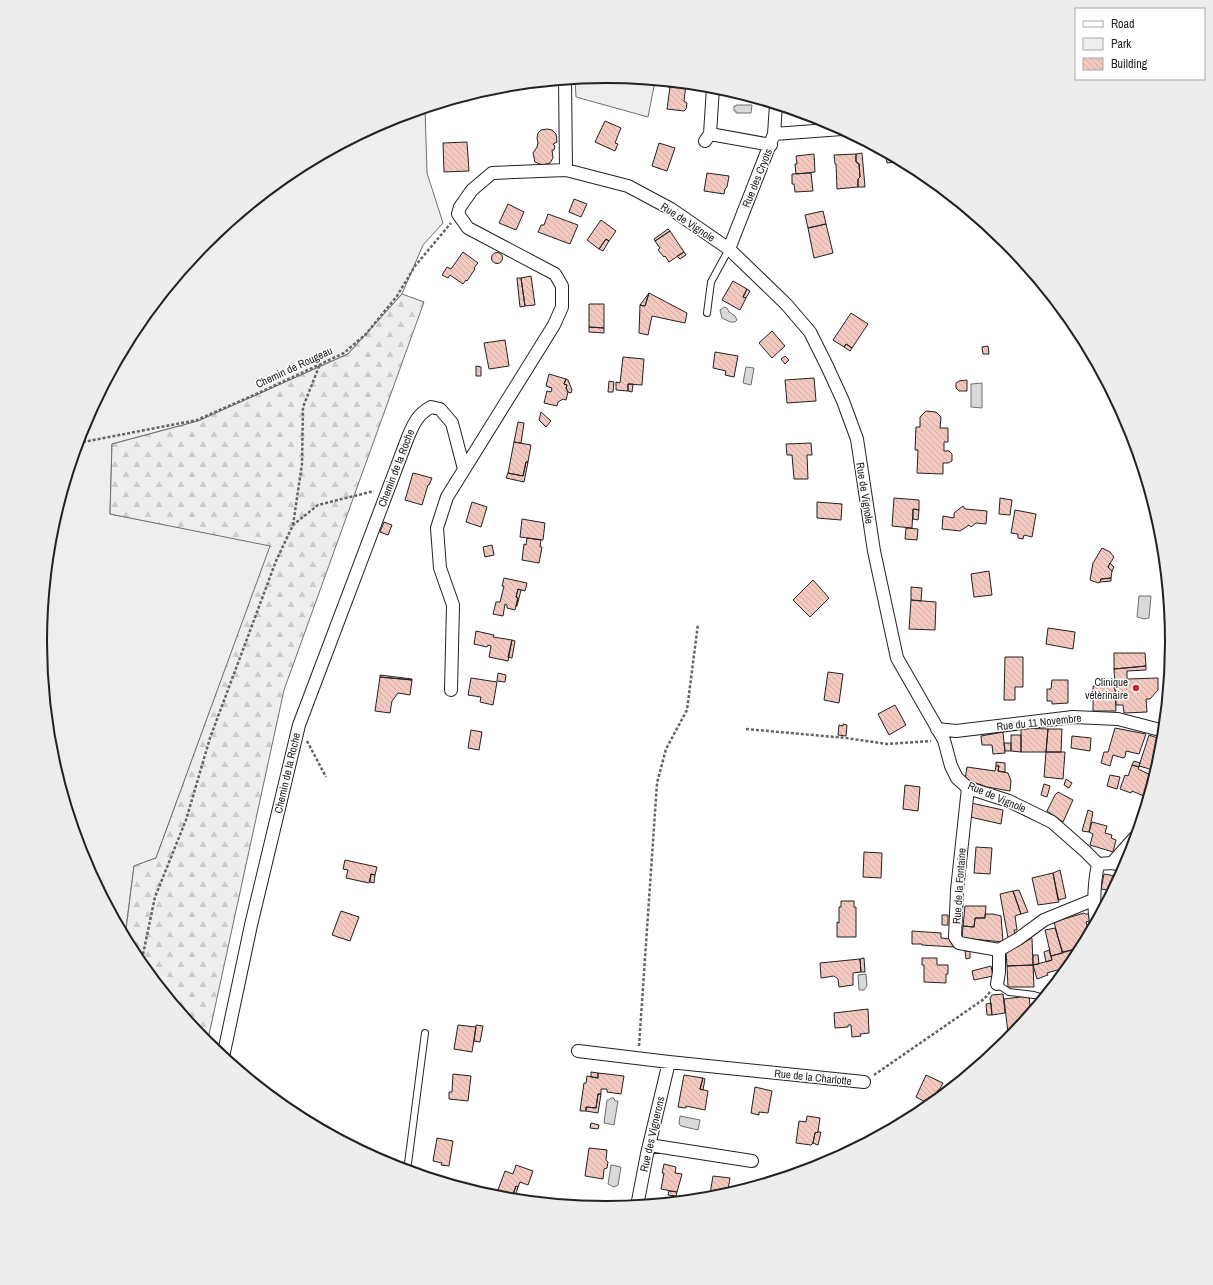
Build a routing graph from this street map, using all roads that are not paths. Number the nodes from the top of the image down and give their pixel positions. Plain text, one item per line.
1 (564, 85) edge
2 (712, 93) edge
3 (776, 110) edge
4 (831, 131) edge
5 (773, 139) junction
6 (566, 170) junction
7 (729, 249) junction
8 (707, 313) dead end
9 (464, 469) junction
10 (451, 690) dead end
11 (938, 729) junction
12 (1159, 730) edge
13 (968, 788) junction
14 (1127, 846) edge
15 (1112, 863) junction
16 (1098, 864) junction
17 (1119, 865) edge
18 (1093, 900) junction
19 (1095, 915) edge
20 (999, 950) junction
21 (997, 984) joint
22 (1039, 996) edge
23 (425, 1033) dead end
24 (224, 1050) edge
25 (578, 1051) dead end
26 (669, 1062) junction
27 (864, 1082) road end
28 (649, 1146) junction
29 (752, 1161) dead end
30 (408, 1165) edge
31 (638, 1201) edge

1 - 6 street
2 - 5 street
3 - 5 street, Rue des Cryots
4 - 5 street
5 - 7 street, Rue des Cryots
6 - 7 street, Rue de Vignole
6 - 9 street
7 - 8 lane
7 - 11 street, Rue de Vignole
9 - 10 street
9 - 24 street, Chemin de la Roche
11 - 12 street, Rue du 11 Novembre
11 - 13 street, Rue de Vignole
13 - 16 street, Rue de Vignole
13 - 20 street, Rue de la Fontaine
14 - 15 street
15 - 16 street
15 - 17 street
16 - 18 street
18 - 19 street
18 - 20 street
20 - 21 street
21 - 22 lane
23 - 30 lane
25 - 26 street, Rue de la Charlotte
26 - 27 street, Rue de la Charlotte
26 - 28 street, Rue des Vignerons
28 - 29 street
28 - 31 street, Rue des Vignerons

